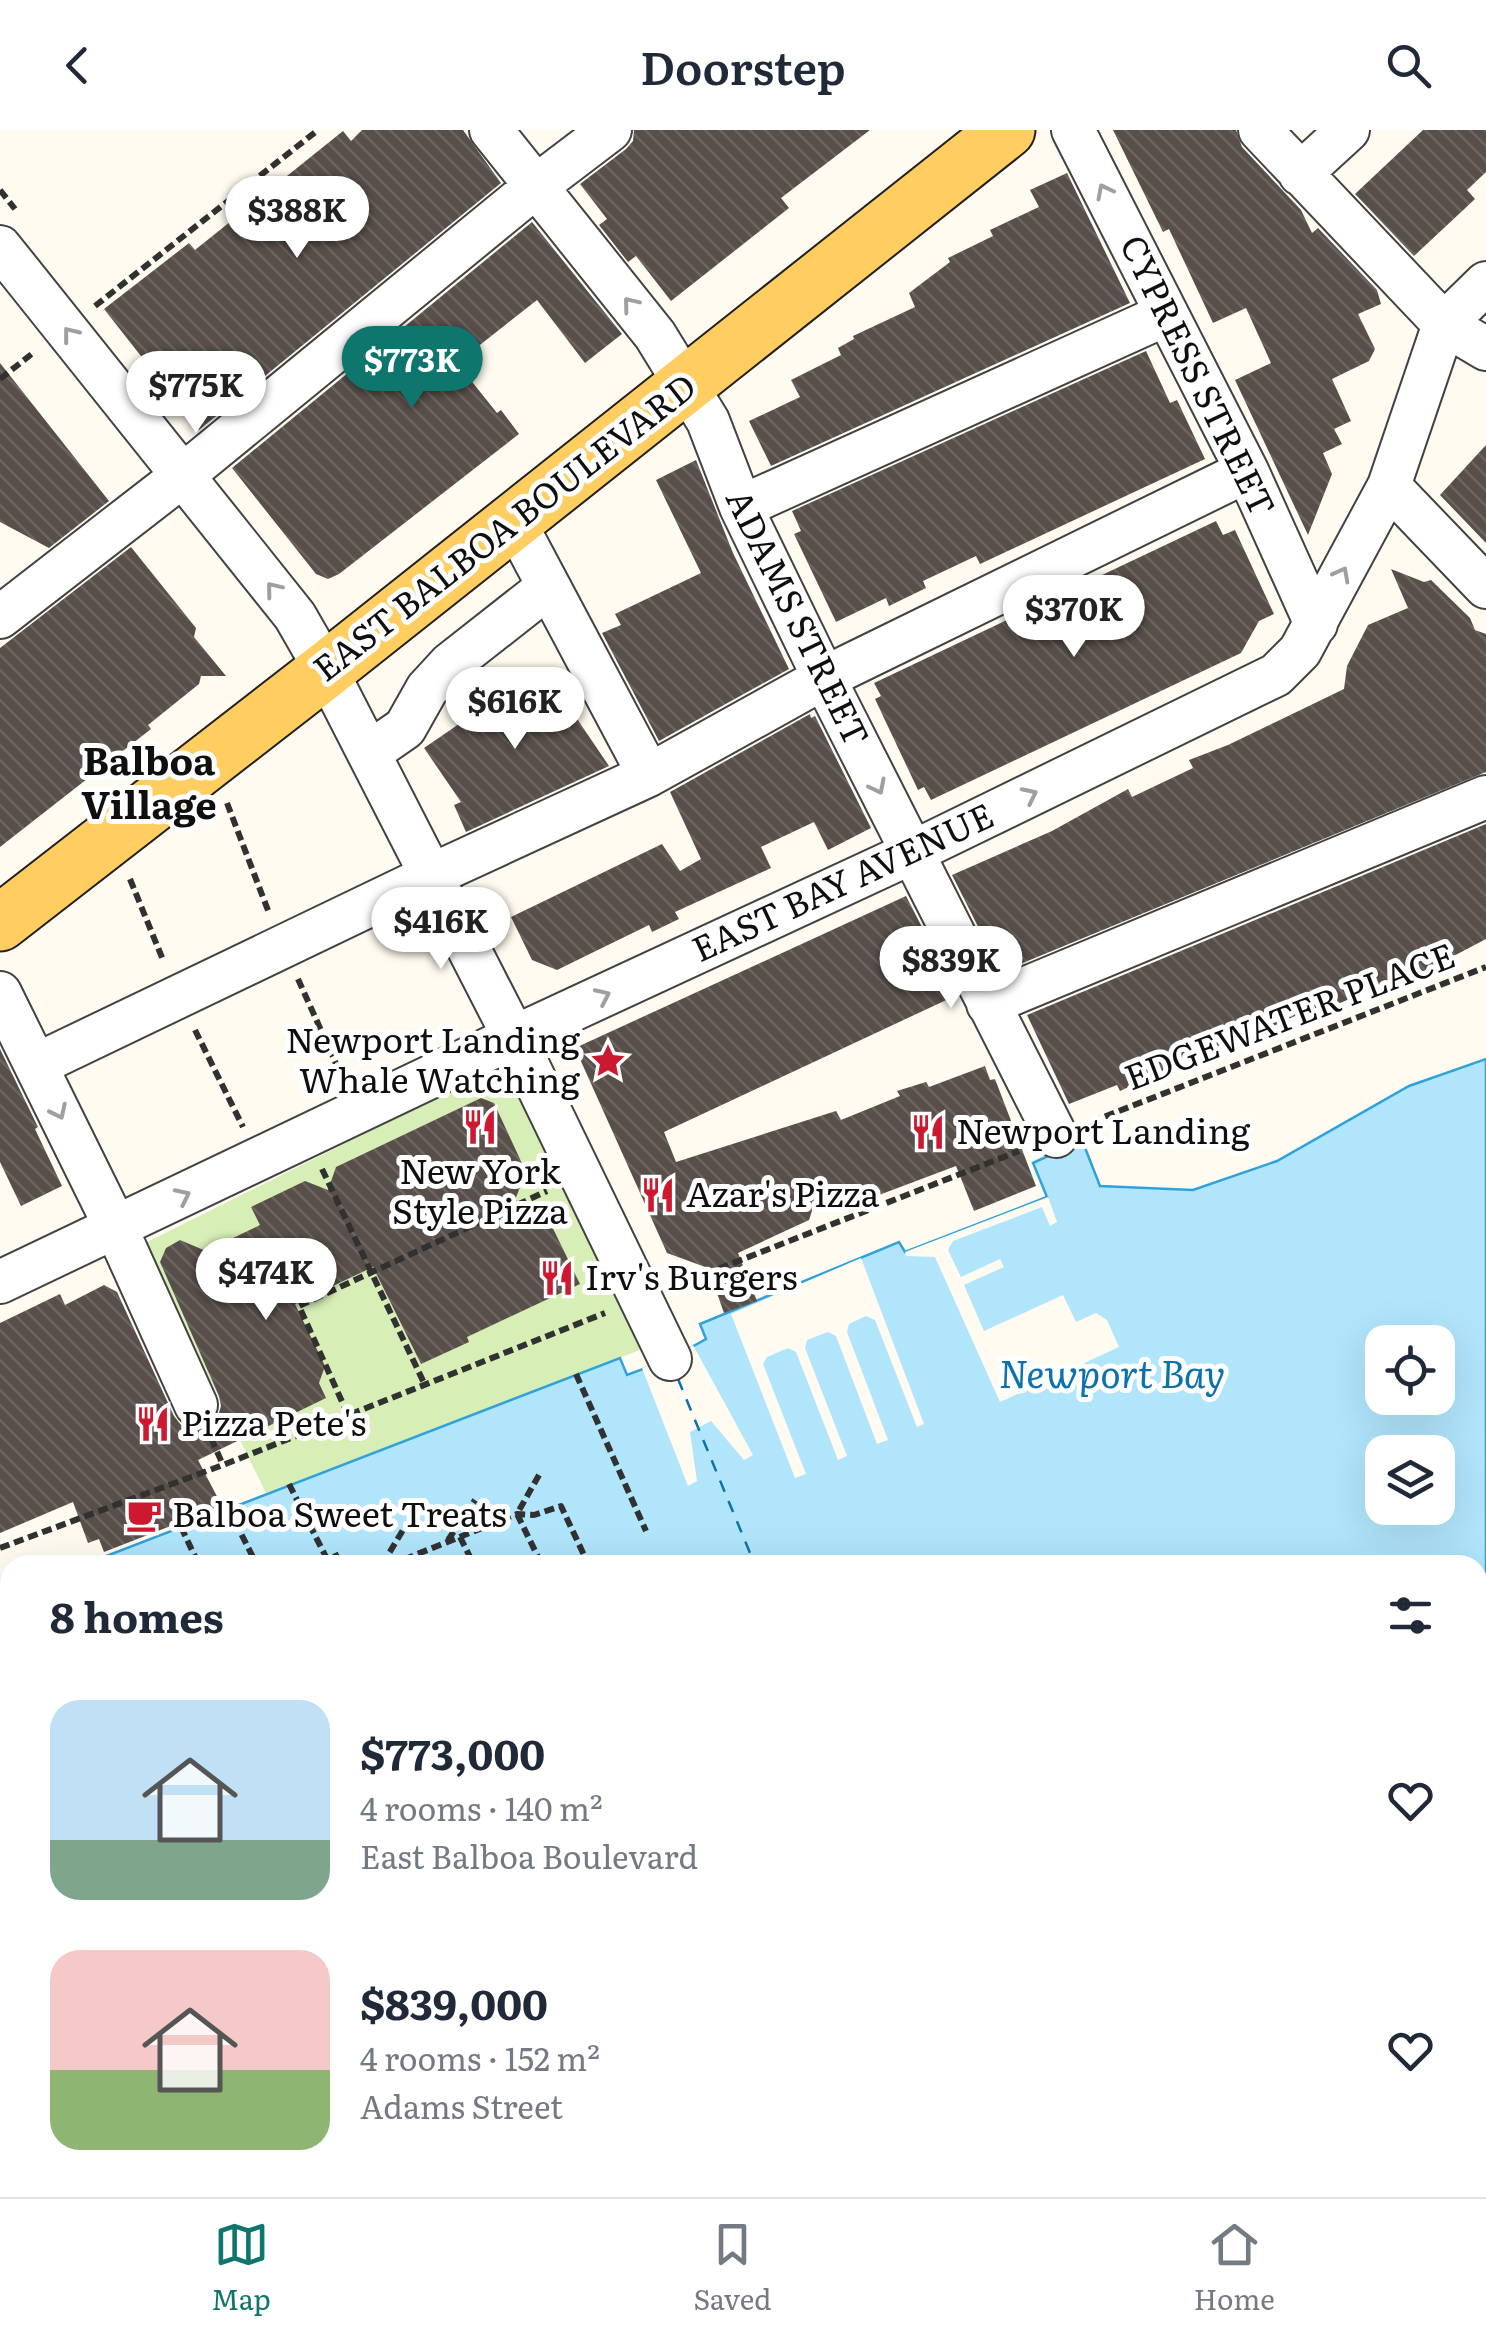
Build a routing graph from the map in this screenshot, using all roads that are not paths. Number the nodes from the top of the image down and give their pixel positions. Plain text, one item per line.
1 (491, 130) edge
2 (610, 130) edge
3 (1007, 130) edge
4 (1073, 130) edge
5 (1260, 130) edge
6 (1348, 130) edge
7 (1300, 174) junction
8 (535, 187) junction
9 (0, 247) edge
10 (1486, 283) edge
11 (1167, 314) junction
12 (1444, 324) junction
13 (1486, 350) edge
14 (686, 384) junction
15 (1246, 471) junction
16 (182, 476) junction
17 (1389, 486) junction
18 (740, 507) junction
19 (514, 522) junction
20 (548, 587) junction
21 (1486, 587) edge
22 (0, 616) edge
23 (1316, 624) junction
24 (326, 670) junction
25 (824, 678) junction
26 (369, 752) junction
27 (649, 775) junction
28 (1486, 797) edge
29 (911, 853) junction
30 (432, 874) junction
31 (0, 923) edge
32 (0, 994) edge
33 (988, 1004) junction
34 (514, 1037) junction
35 (36, 1065) junction
36 (1056, 1136) road end
37 (116, 1228) junction
38 (0, 1282) edge
39 (670, 1359) dead end
40 (196, 1405) dead end

1 - 8 street, ADAMS STREET
2 - 8 street
3 - 14 main road, EAST BALBOA BOULEVARD
11 -> 4 street, CYPRESS STREET
5 - 7 street
6 - 7 street
7 - 12 street
14 -> 8 street, ADAMS STREET
8 - 16 street
16 -> 9 street
10 - 12 street, EAST BAY AVENUE
11 - 15 street, CYPRESS STREET
11 - 18 street
12 - 13 street
12 - 17 street, EAST BAY AVENUE
14 - 18 street, ADAMS STREET
14 - 19 main road, EAST BALBOA BOULEVARD
15 - 23 street, CYPRESS STREET
15 - 25 street
16 - 22 street
24 -> 16 street
17 - 21 street
23 -> 17 street, EAST BAY AVENUE
18 - 25 street, ADAMS STREET
19 - 20 street
19 - 24 main road, EAST BALBOA BOULEVARD
20 - 26 street
20 - 27 street
29 -> 23 street, EAST BAY AVENUE
24 - 26 street
24 - 31 main road, EAST BALBOA BOULEVARD
25 - 27 street
25 -> 29 street, ADAMS STREET
26 - 30 street
27 - 30 street
28 - 33 street
29 - 33 street, ADAMS STREET
34 -> 29 street, EAST BAY AVENUE
30 - 34 street
30 - 35 street
32 - 35 street
33 - 36 street, ADAMS STREET
37 -> 34 street, EAST BAY AVENUE
34 - 39 street
35 -> 37 street
37 - 38 street, EAST BAY AVENUE
37 - 40 street

